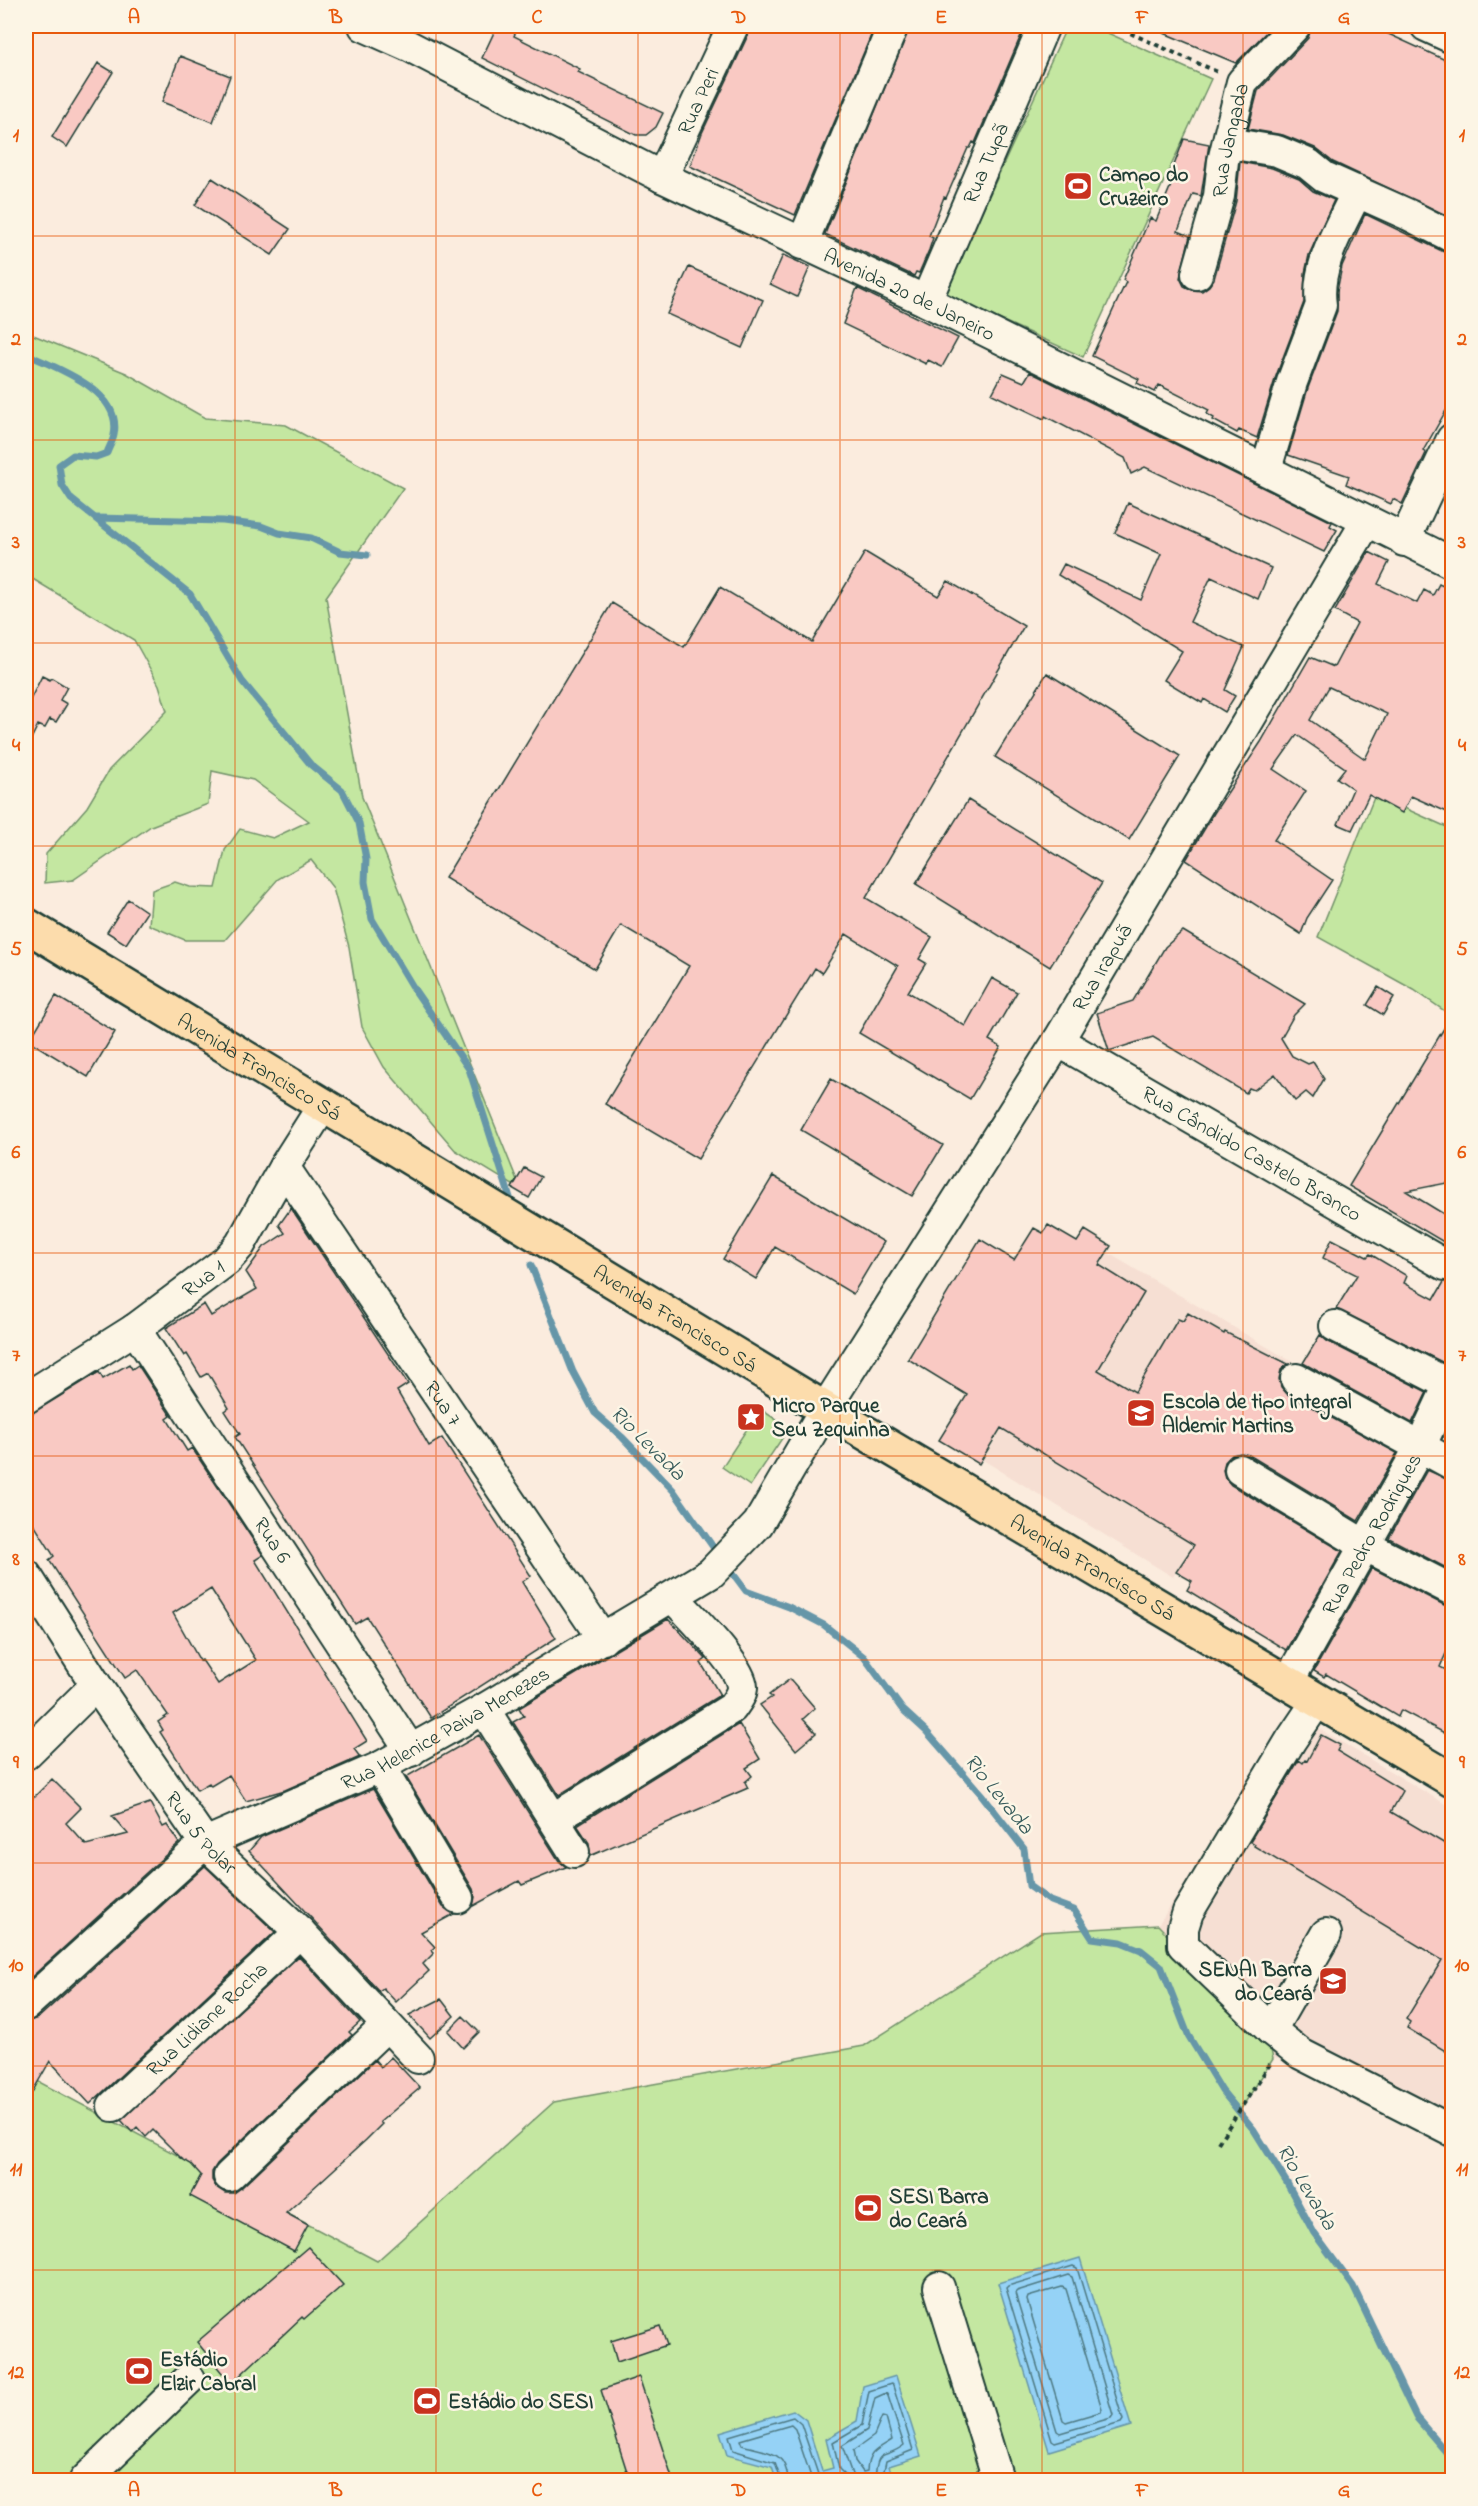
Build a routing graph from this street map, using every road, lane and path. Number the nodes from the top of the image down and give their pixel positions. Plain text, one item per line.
1 (364, 26) edge
2 (733, 26) edge
3 (893, 26) edge
4 (1044, 26) edge
5 (1114, 26) edge
6 (1295, 26) edge
7 (1426, 26) edge
8 (414, 36) edge
9 (1452, 38) edge
10 (1242, 82) junction
11 (1228, 143) junction
12 (662, 177) junction
13 (1357, 191) junction
14 (1452, 237) edge
15 (802, 244) junction
16 (1197, 274) dead end
17 (926, 301) junction
18 (1452, 439) edge
19 (1266, 469) junction
20 (1367, 521) junction
21 (1404, 541) junction
22 (1452, 563) edge
23 (26, 925) edge
24 (1058, 1041) junction
25 (324, 1104) junction
26 (284, 1167) junction
27 (1445, 1265) dead end
28 (1335, 1326) dead end
29 (135, 1329) junction
30 (1296, 1379) dead end
31 (1451, 1386) edge
32 (26, 1398) edge
33 (825, 1409) junction
34 (1420, 1447) junction
35 (1452, 1464) edge
36 (1240, 1470) dead end
37 (1366, 1546) junction
38 (26, 1575) edge
39 (1452, 1590) edge
40 (673, 1597) junction
41 (603, 1639) junction
42 (1288, 1682) junction
43 (96, 1685) junction
44 (1318, 1700) junction
45 (484, 1709) junction
46 (411, 1751) junction
47 (26, 1754) edge
48 (381, 1767) junction
49 (1452, 1780) edge
50 (555, 1818) junction
51 (205, 1843) junction
52 (574, 1852) dead end
53 (458, 1898) dead end
54 (300, 1932) junction
55 (1326, 1934) dead end
56 (26, 2006) edge
57 (386, 2026) junction
58 (1272, 2045) junction
59 (418, 2058) dead end
60 (112, 2106) dead end
61 (1452, 2131) edge
62 (1218, 2144) dead end
63 (229, 2176) dead end
64 (939, 2287) dead end
65 (189, 2379) dead end
66 (86, 2481) edge
67 (990, 2481) edge

1 - 8 street, Avenida 20 de Janeiro
2 - 12 street, Rua Peri
3 - 15 street
4 - 17 street, Rua Tupã
5 - 10 path
6 - 10 street, Rua Jangada
7 - 9 street
8 - 12 street, Avenida 20 de Janeiro
10 - 11 street, Rua Jangada
11 - 13 street
11 - 16 street, Rua Jangada
12 - 15 street, Avenida 20 de Janeiro
13 - 14 street
13 - 19 street
15 - 17 street, Avenida 20 de Janeiro
17 - 19 street, Avenida 20 de Janeiro
18 - 21 street
19 - 20 street, Avenida 20 de Janeiro
20 - 21 street, Avenida 20 de Janeiro
20 - 24 street, Rua Irapuã
21 - 22 street, Avenida 20 de Janeiro
23 - 25 main road, Avenida Francisco Sá
24 - 27 street, Rua Cândido Castelo Branco
24 - 33 street, Rua Irapuã
25 - 26 street, Rua 1
25 - 33 main road, Avenida Francisco Sá
26 - 29 street, Rua 1
26 - 41 street, Rua 7
28 - 31 street
29 - 32 street, Rua 1
29 - 46 street, Rua 6
30 - 34 street
31 - 34 street, Rua Pedro Rodrigues
33 - 40 street, Rua Helenice Paiva Menezes
33 - 42 main road, Avenida Francisco Sá
34 - 35 street
34 - 37 street, Rua Pedro Rodrigues
36 - 37 street
37 - 39 street
37 - 42 street, Rua Pedro Rodrigues
38 - 43 street, Rua 5 Polar
40 - 41 street, Rua Helenice Paiva Menezes
40 - 50 street
41 - 45 street, Rua Helenice Paiva Menezes
42 - 44 main road, Avenida Francisco Sá
43 - 47 street
43 - 51 street, Rua 5 Polar
44 - 49 main road, Avenida Francisco Sá
44 - 58 street
45 - 46 street, Rua Helenice Paiva Menezes
45 - 50 street
46 - 48 street, Rua Helenice Paiva Menezes
48 - 51 street, Rua Helenice Paiva Menezes
48 - 53 street
50 - 52 street
51 - 54 street, Rua 5 Polar
51 - 56 street, Rua Helenice Paiva Menezes
54 - 57 street, Rua 5 Polar
54 - 60 street, Rua Lidiane Rocha
55 - 58 street
57 - 59 street, Rua 5 Polar
57 - 63 street
58 - 61 street
58 - 62 path
64 - 67 street
65 - 66 street

